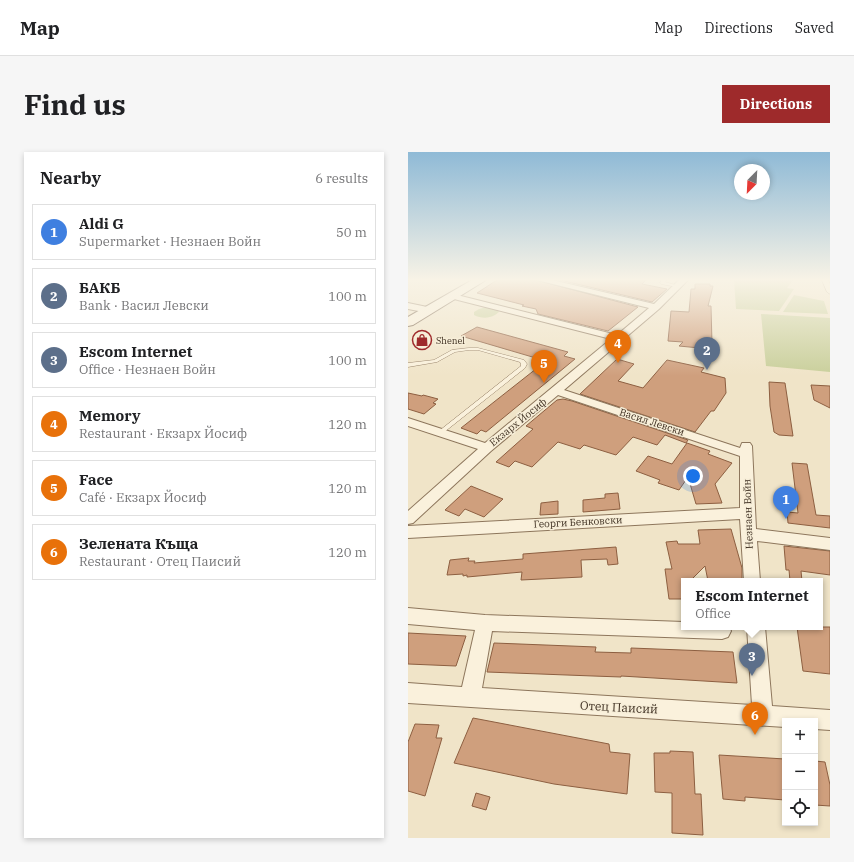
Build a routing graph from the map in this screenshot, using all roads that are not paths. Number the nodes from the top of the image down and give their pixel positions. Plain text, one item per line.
1 (413, 312) edge
2 (516, 312) edge
3 (650, 312) edge
4 (408, 322) edge
5 (617, 338) junction
6 (408, 365) edge
7 (557, 391) junction
8 (408, 422) edge
9 (441, 432) junction
10 (487, 448) junction
11 (746, 450) joint
12 (747, 513) junction
13 (408, 519) edge
14 (408, 532) edge
15 (748, 534) junction
16 (830, 544) edge
17 (752, 578) edge
18 (408, 616) edge
19 (485, 623) junction
20 (681, 630) edge
21 (692, 630) edge
22 (756, 630) edge
23 (722, 631) dead end
24 (408, 693) edge
25 (470, 698) junction
26 (763, 715) junction
27 (830, 720) edge

1 - 4 main road
2 - 5 street
3 - 5 street, Екзарх Йосиф
5 - 7 street, Екзарх Йосиф
6 - 9 lane
7 - 10 street, Екзарх Йосиф
7 - 11 street, Васил Левски
8 - 9 street
9 - 10 street
10 - 13 street, Екзарх Йосиф
11 - 12 street, Незнаен Войн
12 - 14 street, Георги Бенковски
12 - 15 street, Незнаен Войн
15 - 16 street
15 - 17 street, Незнаен Войн
18 - 19 street
19 - 20 street
19 - 25 street
21 - 23 street
22 - 26 street
24 - 25 street, Отец Паисий
25 - 26 street, Отец Паисий
26 - 27 street, Отец Паисий

